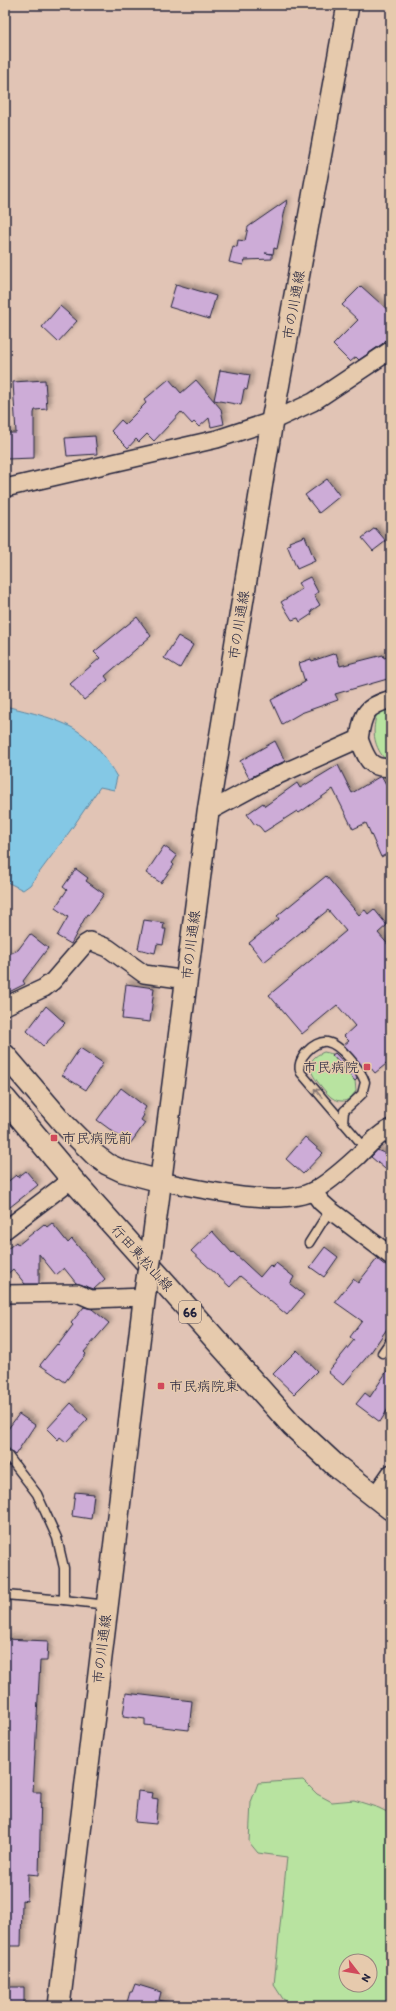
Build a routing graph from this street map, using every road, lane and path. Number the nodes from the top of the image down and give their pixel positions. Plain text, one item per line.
1 (348, 5) edge
2 (391, 350) edge
3 (272, 421) junction
4 (5, 488) edge
5 (391, 699) edge
6 (359, 739) junction
7 (391, 767) edge
8 (208, 812) junction
9 (187, 980) junction
10 (5, 1006) edge
11 (5, 1056) edge
12 (5, 1099) edge
13 (343, 1123) junction
14 (391, 1128) edge
15 (366, 1149) junction
16 (72, 1179) junction
17 (160, 1181) junction
18 (313, 1191) junction
19 (330, 1210) junction
20 (5, 1230) edge
21 (309, 1243) dead end
22 (391, 1256) edge
23 (5, 1294) edge
24 (144, 1295) junction
25 (391, 1340) edge
26 (382, 1352) dead end
27 (5, 1452) edge
28 (391, 1473) edge
29 (383, 1502) edge
30 (5, 1595) edge
31 (64, 1600) junction
32 (108, 1605) junction
33 (59, 2006) edge

1 - 3 street, 市の川通線
2 - 3 street
3 - 4 street
3 - 8 street, 市の川通線
5 - 6 street
6 - 7 street
6 - 8 street
8 - 9 street, 市の川通線
9 - 10 street
9 - 17 street, 市の川通線
11 - 17 street
12 - 16 main road, 行田東松山線 / 66
13 -> 13 lane
13 - 15 lane
14 - 15 street
15 - 18 street
16 - 20 street
16 - 29 main road, 行田東松山線 / 66
17 - 18 street
17 - 24 street, 市の川通線, bridge
18 - 19 street
19 - 21 lane
19 - 22 street
23 - 24 street
24 - 32 street, 市の川通線
25 - 26 lane
27 - 31 lane
28 - 29 street
30 - 31 lane
31 - 32 lane
32 - 33 street, 市の川通線

